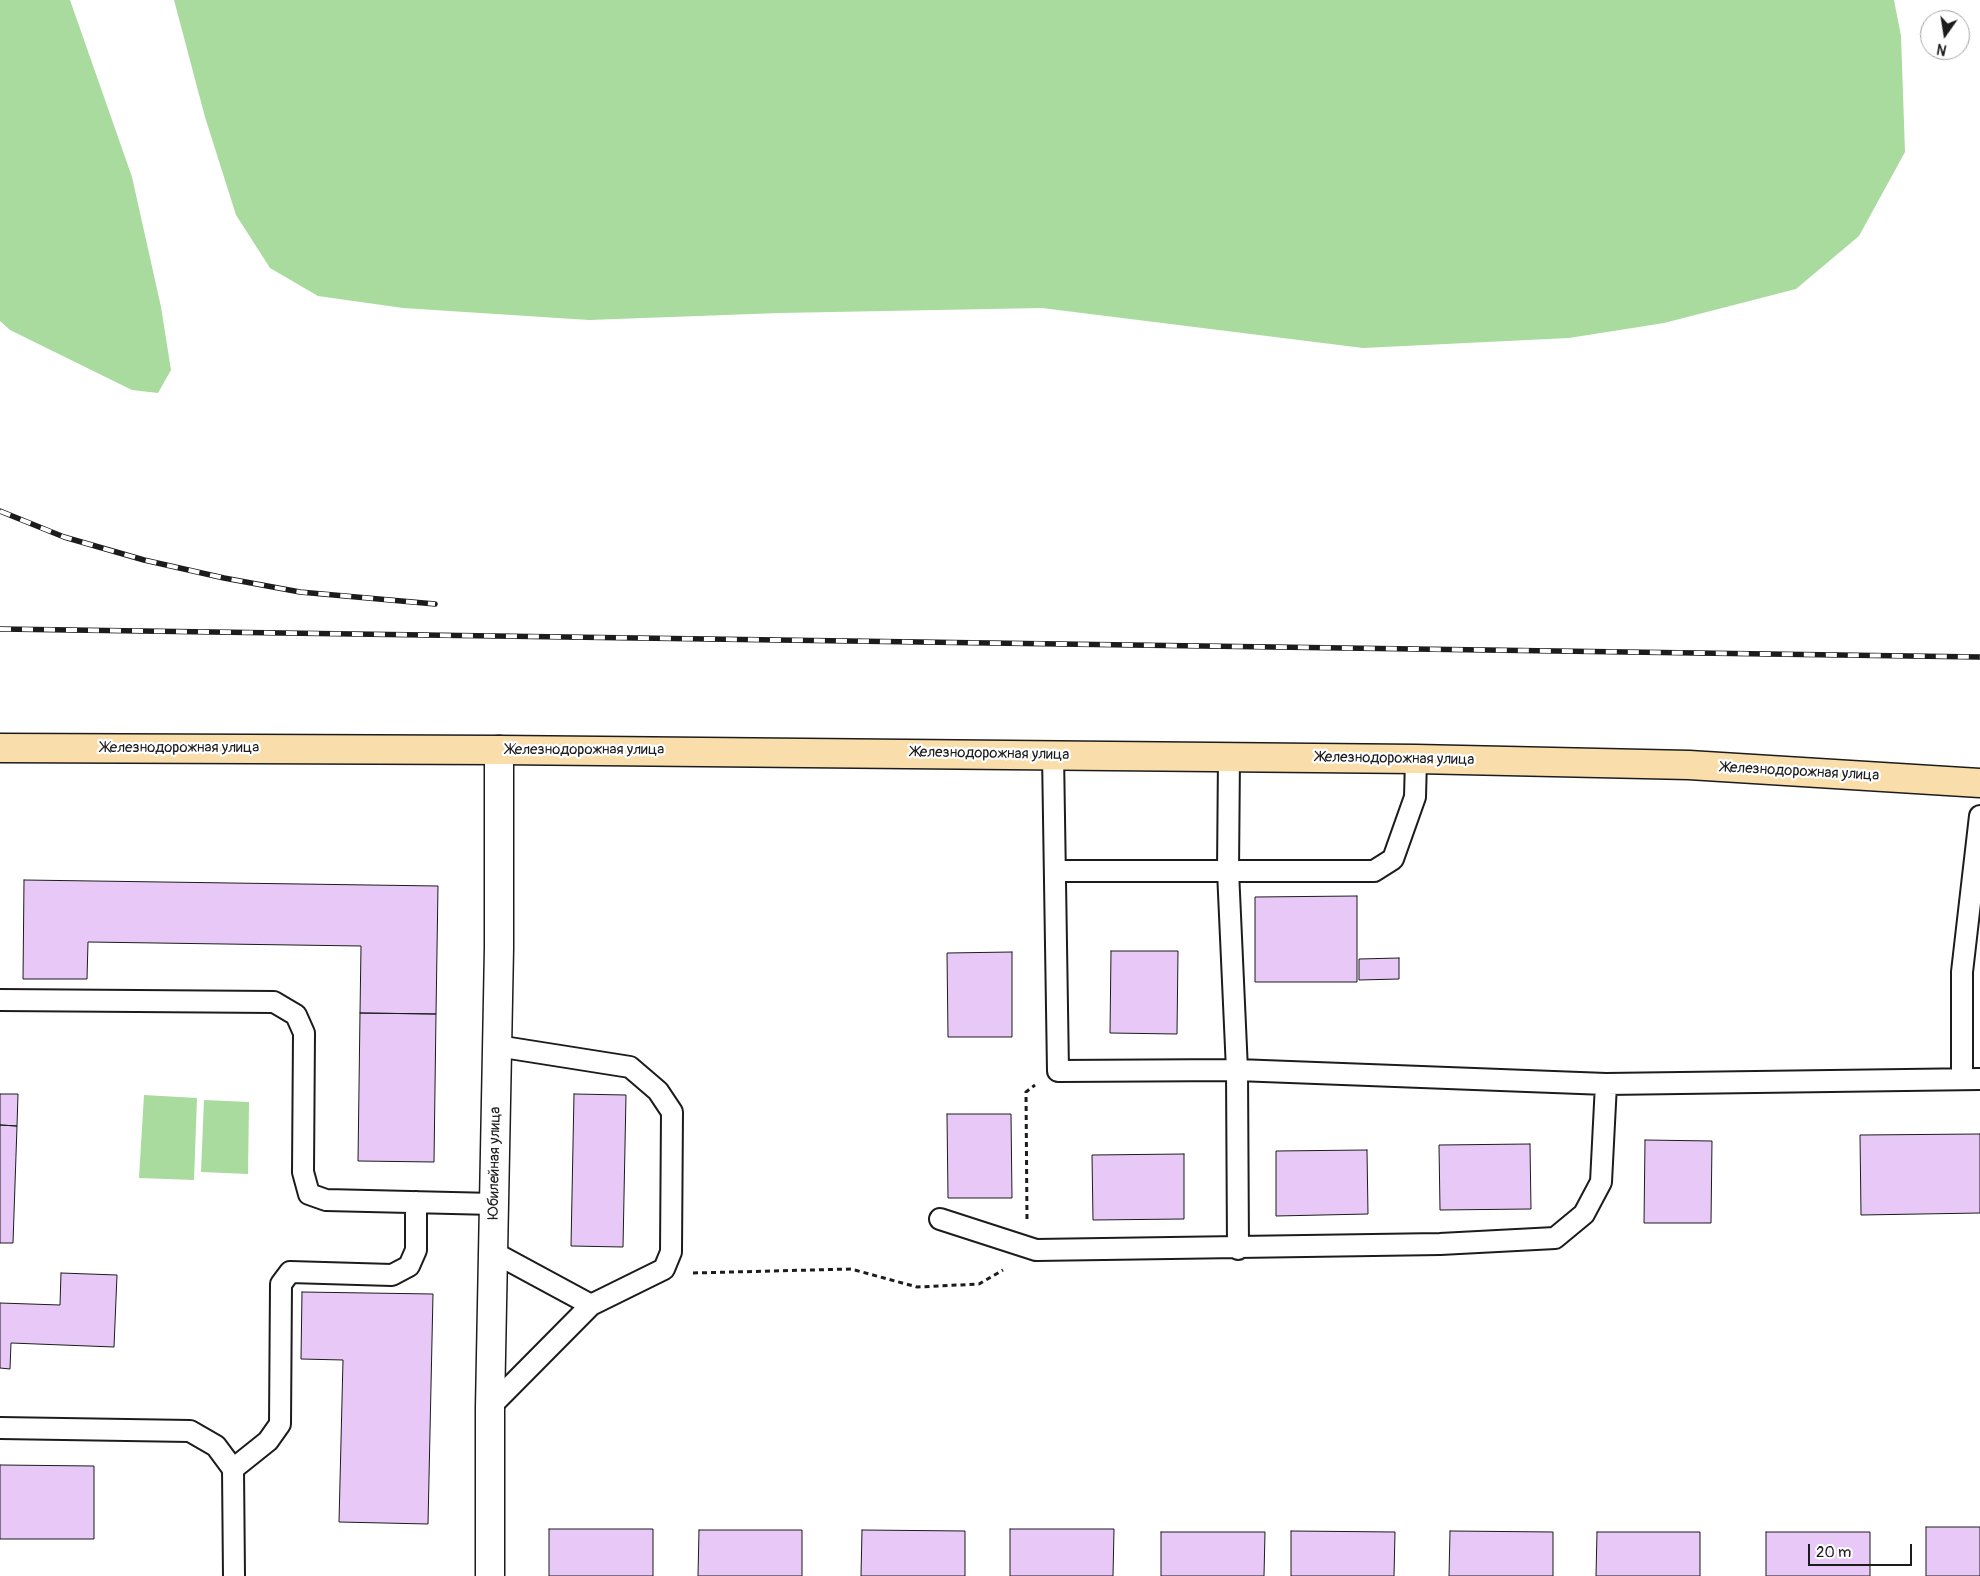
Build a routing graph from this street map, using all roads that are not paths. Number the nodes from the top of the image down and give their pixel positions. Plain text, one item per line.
1 (0, 748) edge
2 (498, 750) junction
3 (1053, 754) junction
4 (1229, 756) junction
5 (1416, 759) junction
6 (1980, 783) edge
7 (1980, 816) edge
8 (1055, 871) junction
9 (1228, 871) junction
10 (0, 1000) edge
11 (497, 1046) junction
12 (1237, 1070) junction
13 (1971, 1079) edge
14 (1606, 1084) junction
15 (416, 1202) junction
16 (494, 1204) junction
17 (940, 1219) dead end
18 (1238, 1249) junction
19 (493, 1252) junction
20 (591, 1305) junction
21 (490, 1407) junction
22 (0, 1428) edge
23 (233, 1468) junction
24 (234, 1576) edge
25 (490, 1576) edge

1 - 2 main road, Железнодорожная улица
2 - 3 main road, Железнодорожная улица
2 - 11 street, Юбилейная улица
3 - 4 main road, Железнодорожная улица
3 - 8 lane
4 - 5 main road, Железнодорожная улица
4 - 9 lane
5 - 6 main road, Железнодорожная улица
5 - 9 lane
7 - 13 lane
8 - 9 lane
8 - 12 lane
9 - 12 lane
10 - 15 lane
11 - 16 street, Юбилейная улица
11 - 20 lane
12 - 14 lane
12 - 18 lane
13 - 14 lane
14 - 18 lane
15 - 16 lane
15 - 23 lane
16 - 19 street, Юбилейная улица
17 - 18 lane
19 - 20 lane
19 - 21 street, Юбилейная улица
20 - 21 lane
21 - 25 street, Юбилейная улица
22 - 23 lane
23 - 24 lane

